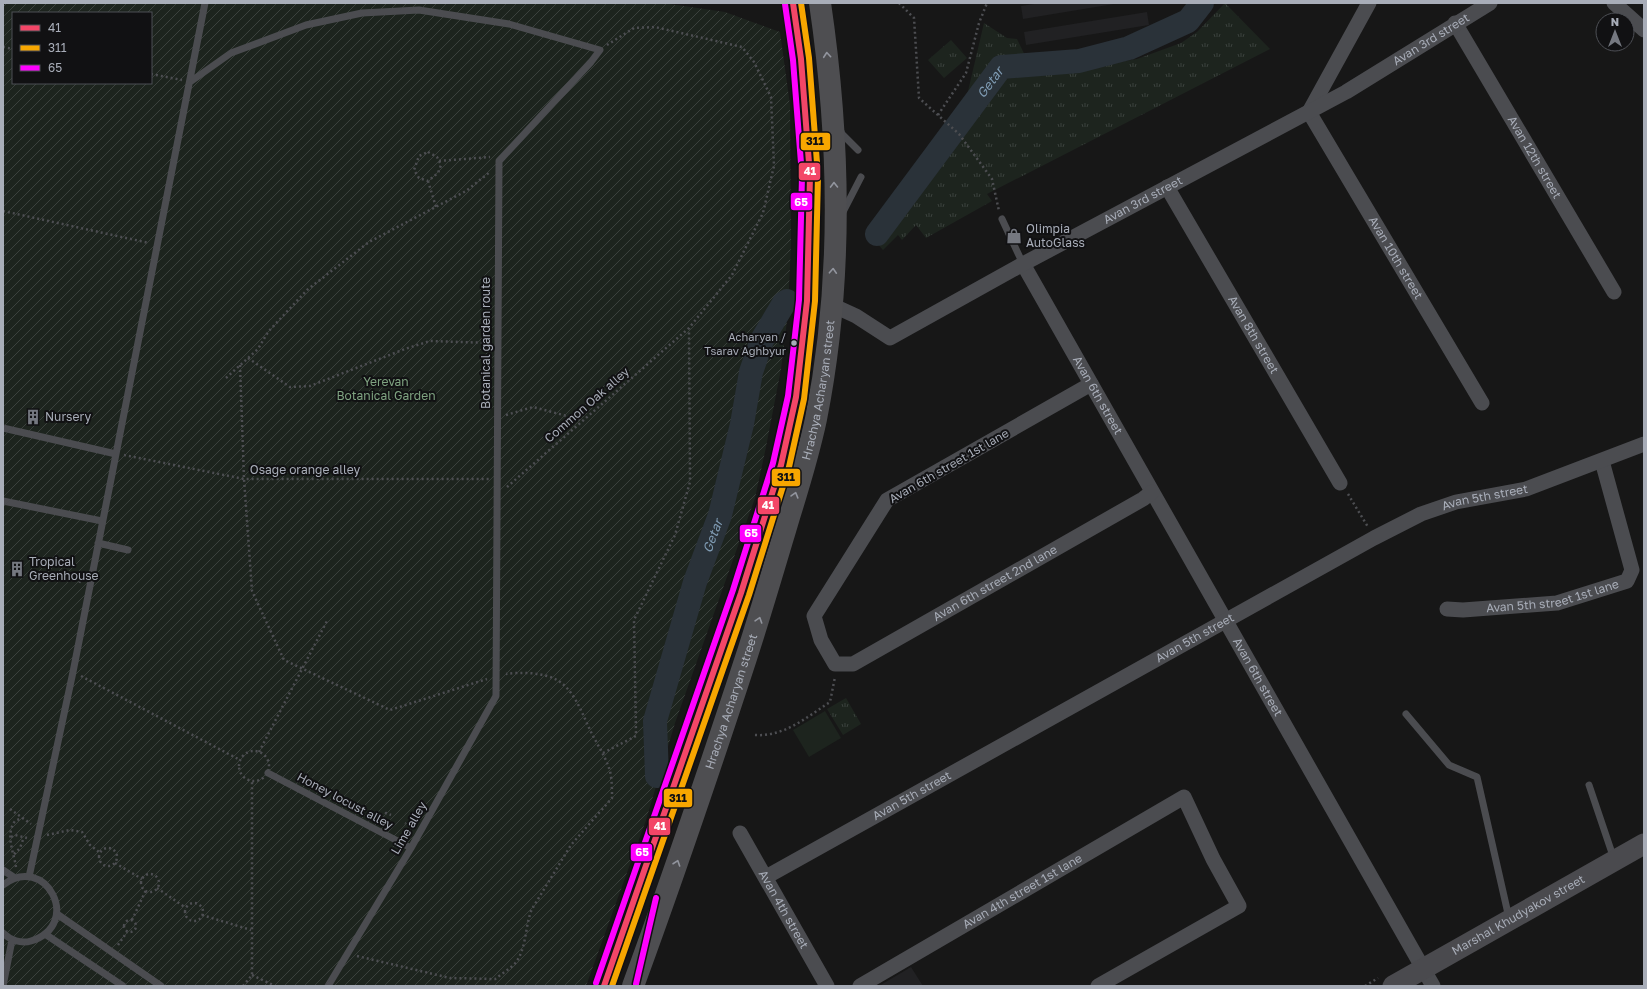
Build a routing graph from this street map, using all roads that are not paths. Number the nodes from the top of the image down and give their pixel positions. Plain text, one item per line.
1 (205, 3) edge
2 (793, 3) edge
3 (820, 3) edge
4 (1369, 3) edge
5 (1490, 3) edge
6 (1614, 3) edge
7 (1456, 23) junction
8 (1644, 30) edge
9 (190, 82) junction
10 (1309, 112) junction
11 (832, 115) junction
12 (858, 150) dead end
13 (862, 177) dead end
14 (1166, 187) junction
15 (1002, 219) road end
16 (835, 226) junction
17 (1023, 264) junction
18 (1614, 292) dead end
19 (832, 305) junction
20 (1091, 384) junction
21 (1482, 403) dead end
22 (3, 428) edge
23 (1644, 444) edge
24 (116, 454) junction
25 (1602, 461) junction
26 (1340, 483) road end
27 (1152, 492) junction
28 (3, 501) edge
29 (102, 521) junction
30 (98, 543) junction
31 (128, 550) dead end
32 (1447, 609) dead end
33 (1226, 621) junction
34 (835, 664) joint
35 (496, 676) joint
36 (1406, 714) dead end
37 (268, 773) road end
38 (1589, 785) dead end
39 (740, 833) dead end
40 (1644, 844) edge
41 (411, 848) junction
42 (1615, 861) junction
43 (3, 870) edge
44 (29, 877) junction
45 (15, 878) junction
46 (766, 878) junction
47 (3, 885) edge
48 (57, 914) junction
49 (1510, 920) junction
50 (3, 933) edge
51 (45, 934) junction
52 (12, 940) junction
53 (1428, 977) edge
54 (3, 986) edge
55 (122, 986) edge
56 (161, 986) edge
57 (328, 986) edge
58 (604, 986) edge
59 (633, 986) edge
60 (827, 986) edge
61 (860, 986) edge
62 (1098, 986) edge
63 (1393, 986) edge

1 - 9 lane
2 - 58 highway, Hrachya Acharyan street
11 -> 3 highway, Hrachya Acharyan street
4 - 10 street
5 - 7 street, Avan 3rd street
6 - 8 street
7 - 10 street, Avan 3rd street
7 - 18 street, Avan 12th street
9 - 24 lane
9 - 35 lane, Botanical garden route
10 - 14 street, Avan 3rd street
10 - 21 street, Avan 10th street
11 - 12 lane
16 -> 11 highway, Hrachya Acharyan street
13 - 16 lane
14 - 17 street, Avan 3rd street
14 - 26 street, Avan 8th street
15 - 17 lane
19 -> 16 highway, Hrachya Acharyan street
17 - 19 street, Avan 3rd street
17 - 20 street, Avan 6th street
59 -> 19 highway, Hrachya Acharyan street
20 - 27 street, Avan 6th street
20 - 34 street, Avan 6th street 1st lane
22 - 24 lane
23 - 25 street, Avan 5th street
24 - 29 lane
25 - 32 street, Avan 5th street 1st lane
25 - 33 street, Avan 5th street
27 - 33 street, Avan 6th street
27 - 34 street, Avan 6th street 2nd lane
28 - 29 lane
29 - 30 lane
30 - 31 lane
30 - 44 lane
33 - 46 street, Avan 5th street
33 - 53 street, Avan 6th street
35 - 41 lane, Lime alley
36 - 49 lane
37 - 41 lane, Honey locust alley
38 - 42 lane
39 - 46 street, Avan 4th street
40 - 42 street, Marshal Khudyakov street
41 - 57 lane, Lime alley
42 - 49 street, Marshal Khudyakov street
43 - 45 lane
44 - 45 lane
44 - 48 lane
45 - 47 lane
46 - 60 street, Avan 4th street
48 - 51 lane
48 - 56 lane
49 - 53 street, Marshal Khudyakov street
50 - 52 lane
51 - 52 lane
51 - 55 lane
52 - 54 lane
53 - 63 street, Marshal Khudyakov street
61 - 62 street, Avan 4th street 1st lane

